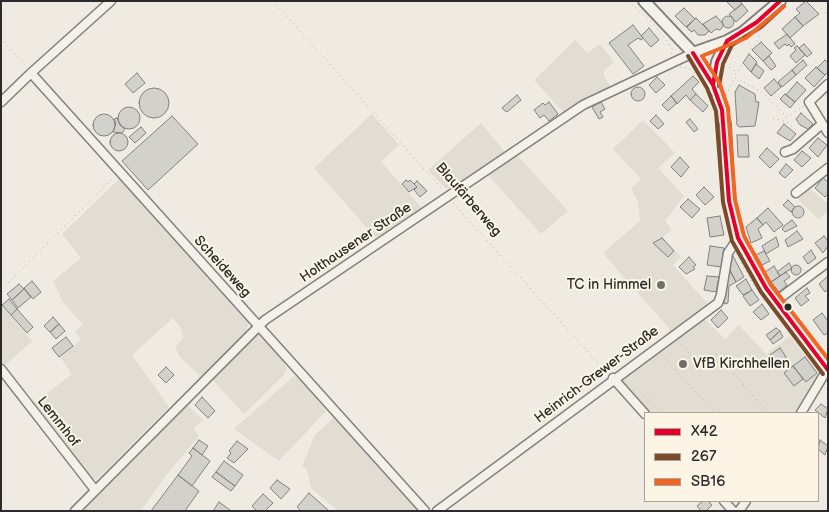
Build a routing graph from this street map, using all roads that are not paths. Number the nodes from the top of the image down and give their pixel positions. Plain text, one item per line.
1 (111, 1) edge
2 (644, 1) edge
3 (780, 1) edge
4 (728, 41) junction
5 (693, 53) junction
6 (31, 73) junction
7 (828, 84) edge
8 (713, 85) junction
9 (1, 102) edge
10 (822, 124) junction
11 (828, 134) edge
12 (785, 152) dead end
13 (828, 168) edge
14 (796, 193) dead end
15 (738, 238) junction
16 (828, 262) edge
17 (776, 301) junction
18 (258, 326) junction
19 (1, 369) edge
20 (828, 369) edge
21 (613, 378) junction
22 (802, 412) edge
23 (644, 413) edge
24 (95, 490) junction
25 (75, 511) edge
26 (425, 511) edge
27 (437, 511) edge

1 - 6 street
2 - 5 main road
3 - 4 main road
4 - 5 main road
4 - 8 main road
5 - 8 main road
5 - 18 street, Holthausener Straße
6 - 9 street
6 - 18 street, Scheideweg
7 - 10 street
8 - 15 main road
10 - 11 street
10 - 12 street
13 - 14 street
15 - 17 main road
15 - 21 street, Heinrich-Grewer-Straße
16 - 17 street
17 - 20 main road
18 - 24 street, Holthausener Straße
18 - 26 street, Scheideweg
19 - 24 street, Lemmhof
20 - 22 street
21 - 23 street
21 - 27 street, Heinrich-Grewer-Straße
24 - 25 street, Holthausener Straße

